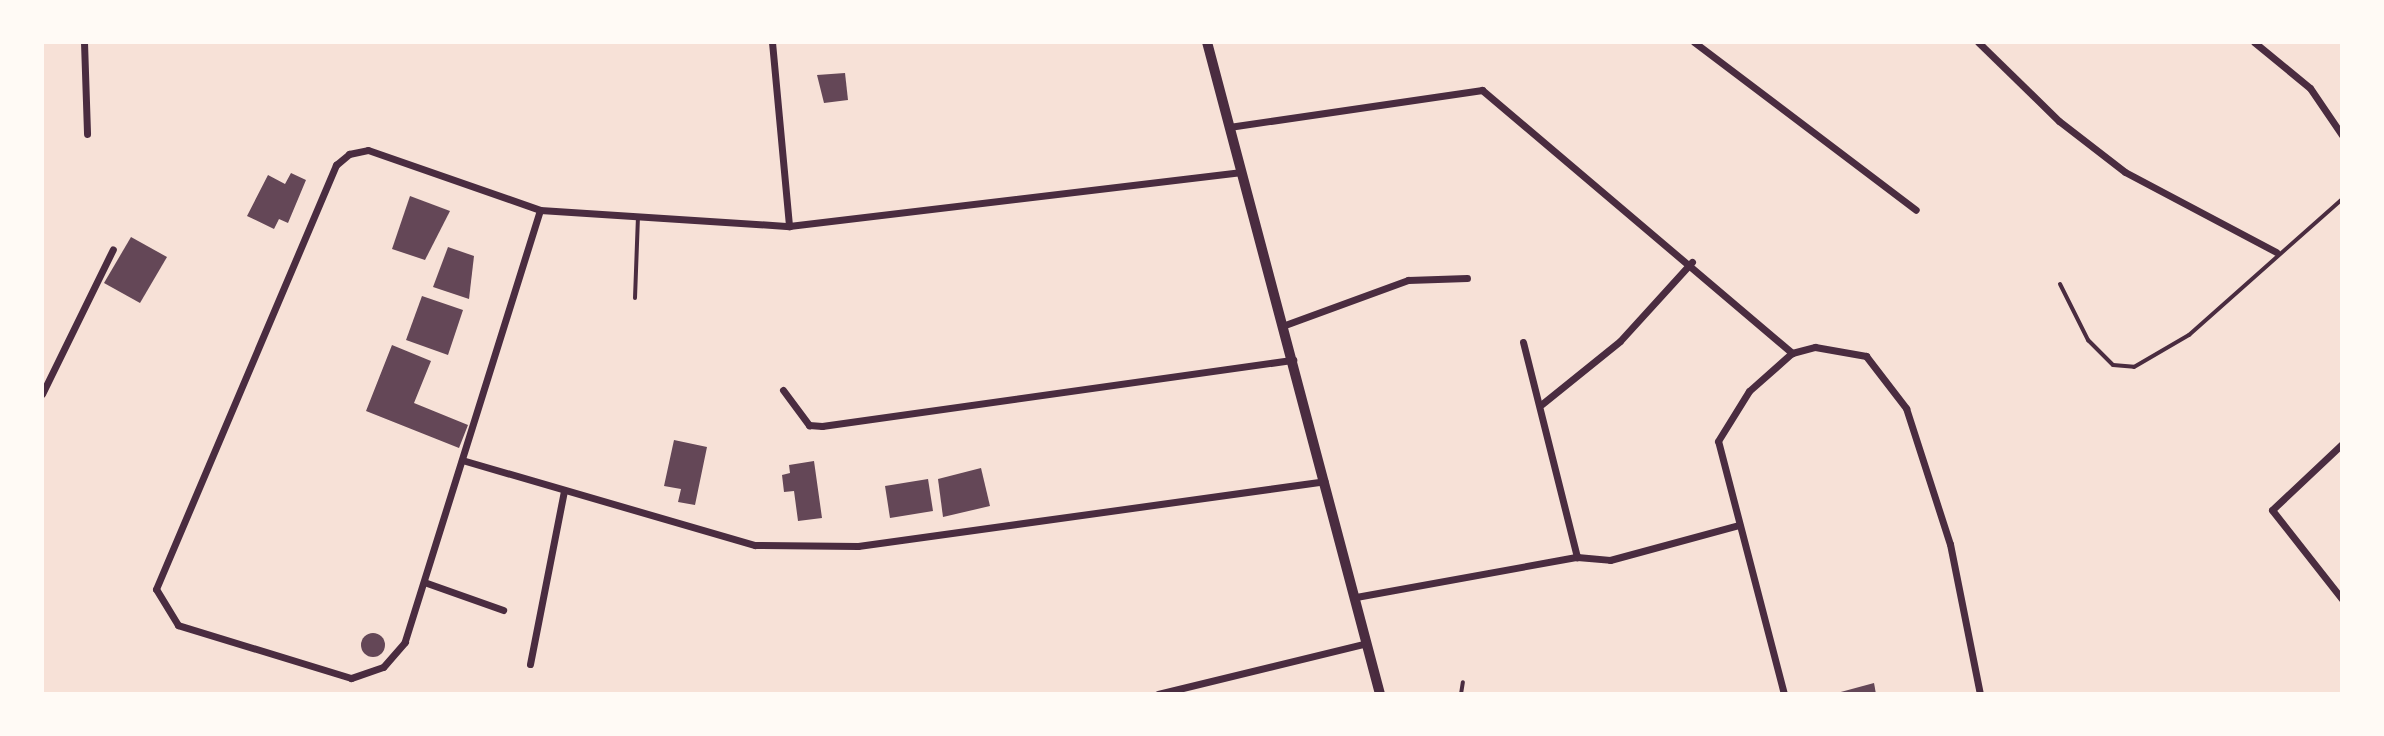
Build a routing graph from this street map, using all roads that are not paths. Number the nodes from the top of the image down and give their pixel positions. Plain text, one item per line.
1 (84, 42) edge
2 (772, 42) edge
3 (1207, 42) edge
4 (1694, 42) edge
5 (1978, 42) edge
6 (2254, 42) edge
7 (1229, 127) junction
8 (87, 134) dead end
9 (2342, 135) edge
10 (1242, 172) junction
11 (2342, 199) edge
12 (540, 210) junction
13 (1916, 210) dead end
14 (638, 216) junction
15 (789, 226) junction
16 (113, 249) dead end
17 (2276, 252) junction
18 (1692, 262) junction
19 (1467, 278) dead end
20 (2060, 284) dead end
21 (635, 298) dead end
22 (1285, 325) junction
23 (1523, 342) dead end
24 (1792, 353) junction
25 (1293, 360) junction
26 (783, 390) dead end
27 (42, 394) edge
28 (1542, 404) junction
29 (2342, 444) edge
30 (462, 460) junction
31 (1324, 481) junction
32 (564, 490) junction
33 (1739, 525) junction
34 (1577, 557) junction
35 (424, 582) junction
36 (1356, 597) junction
37 (2342, 599) edge
38 (503, 610) dead end
39 (1367, 643) junction
40 (530, 664) dead end
41 (1463, 682) dead end
42 (1158, 694) edge
43 (1380, 694) edge
44 (1461, 694) edge
45 (1784, 694) edge
46 (1980, 694) edge

1 - 8 street
2 - 15 street
3 - 7 main road
4 - 13 street
5 - 17 street
6 - 9 street
7 - 10 main road
7 - 18 street
10 - 15 street
10 - 22 main road
11 - 17 lane
12 - 14 street
12 - 30 street
12 - 35 street
14 - 15 street
14 - 21 lane
16 - 27 street
17 - 20 lane
18 - 24 street
18 - 28 street
19 - 22 street
22 - 25 main road
23 - 28 street
24 - 33 street
24 - 46 street
25 - 26 street
25 - 31 main road
28 - 34 street
29 - 37 street
30 - 32 street
30 - 35 street
31 - 32 street
31 - 36 main road
32 - 40 street
33 - 34 street
33 - 45 street
34 - 36 street
35 - 38 street
36 - 39 main road
39 - 42 street
39 - 43 main road
41 - 44 lane

